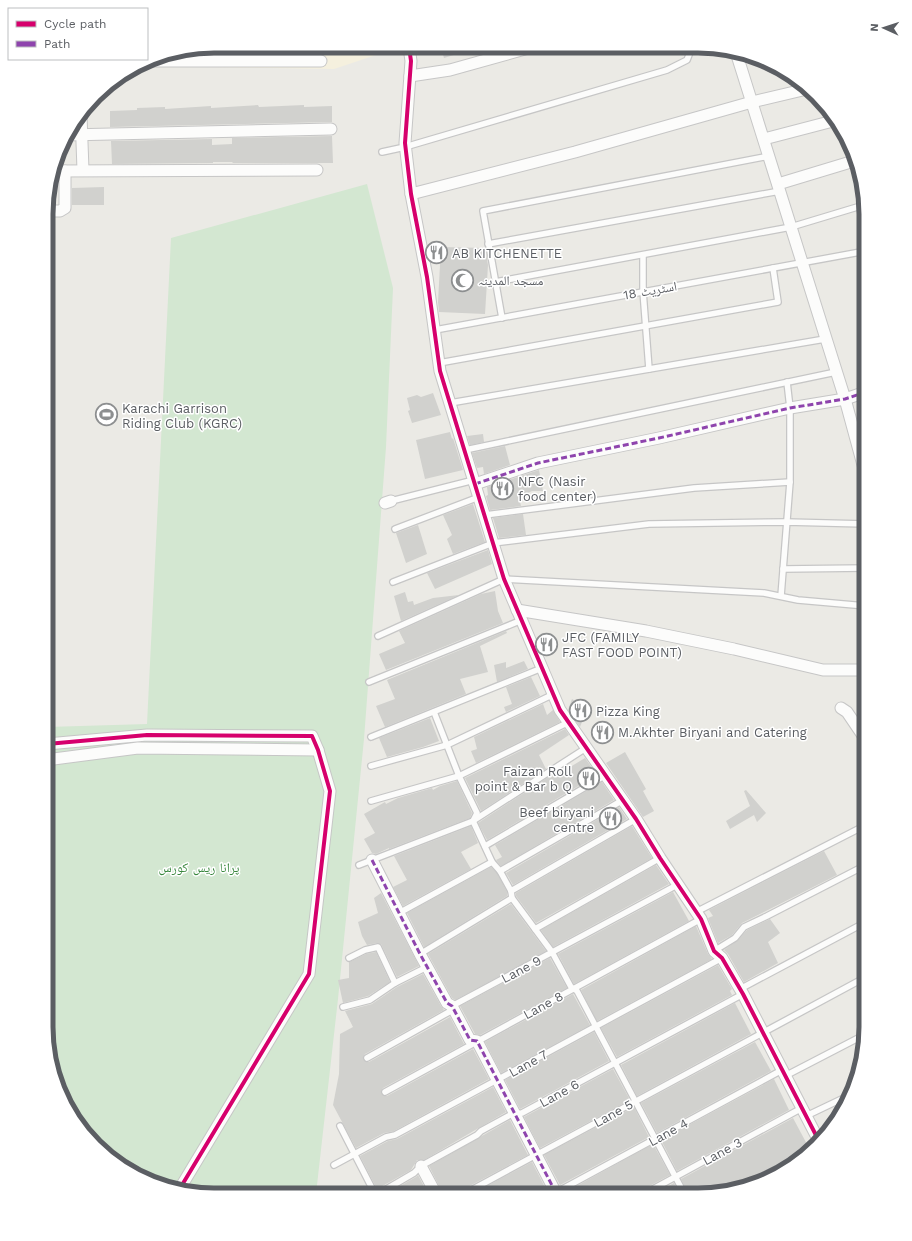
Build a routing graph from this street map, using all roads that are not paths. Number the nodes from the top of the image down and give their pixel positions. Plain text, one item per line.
1 (410, 53) edge
2 (511, 53) edge
3 (690, 53) edge
4 (741, 58) edge
5 (164, 61) edge
6 (320, 61) dead end
7 (410, 76) junction
8 (801, 90) edge
9 (752, 102) junction
10 (830, 122) edge
11 (81, 123) edge
12 (331, 129) dead end
13 (75, 134) edge
14 (82, 134) junction
15 (764, 139) junction
16 (405, 147) junction
17 (382, 152) dead end
18 (769, 156) junction
19 (850, 162) edge
20 (83, 170) junction
21 (317, 170) dead end
22 (60, 171) edge
23 (779, 187) junction
24 (411, 194) junction
25 (859, 207) edge
26 (53, 211) edge
27 (791, 227) junction
28 (488, 244) junction
29 (859, 252) edge
30 (643, 255) junction
31 (802, 262) junction
32 (773, 268) junction
33 (495, 282) junction
34 (643, 291) junction
35 (502, 318) junction
36 (645, 326) junction
37 (435, 330) junction
38 (826, 339) junction
39 (439, 362) junction
40 (649, 369) junction
41 (836, 372) junction
42 (787, 382) junction
43 (859, 394) edge
44 (845, 399) junction
45 (450, 403) junction
46 (790, 408) junction
47 (465, 450) junction
48 (859, 450) edge
49 (474, 482) junction
50 (790, 482) junction
51 (479, 497) junction
52 (388, 502) dead end
53 (485, 515) junction
54 (786, 522) junction
55 (859, 524) edge
56 (395, 529) dead end
57 (493, 543) junction
58 (859, 568) edge
59 (783, 569) junction
60 (504, 579) junction
61 (393, 582) dead end
62 (781, 596) junction
63 (859, 605) edge
64 (518, 610) junction
65 (522, 620) junction
66 (378, 636) dead end
67 (542, 668) junction
68 (859, 670) edge
69 (369, 682) dead end
70 (554, 694) junction
71 (841, 708) dead end
72 (434, 712) junction
73 (569, 722) junction
74 (859, 730) edge
75 (371, 736) dead end
76 (53, 743) edge
77 (447, 745) junction
78 (586, 748) junction
79 (318, 750) junction
80 (53, 759) edge
81 (371, 766) dead end
82 (606, 775) junction
83 (459, 776) junction
84 (623, 800) junction
85 (371, 801) dead end
86 (636, 819) junction
87 (473, 821) junction
88 (859, 829) edge
89 (485, 846) junction
90 (660, 858) junction
91 (372, 860) junction
92 (492, 862) junction
93 (359, 865) dead end
94 (859, 869) edge
95 (500, 871) junction
96 (677, 885) junction
97 (511, 891) junction
98 (512, 898) junction
99 (399, 913) junction
100 (699, 916) junction
101 (859, 926) edge
102 (535, 929) junction
103 (552, 952) junction
104 (420, 954) junction
105 (718, 954) junction
106 (349, 958) dead end
107 (427, 967) junction
108 (859, 981) edge
109 (395, 983) junction
110 (574, 989) junction
111 (741, 992) junction
112 (452, 1006) junction
113 (343, 1007) dead end
114 (596, 1026) junction
115 (762, 1032) junction
116 (859, 1037) edge
117 (477, 1041) junction
118 (367, 1058) dead end
119 (614, 1063) junction
120 (784, 1073) junction
121 (498, 1079) junction
122 (385, 1092) dead end
123 (842, 1098) edge
124 (634, 1101) junction
125 (804, 1112) junction
126 (516, 1114) junction
127 (340, 1126) dead end
128 (816, 1136) edge
129 (655, 1139) junction
130 (354, 1154) junction
131 (536, 1154) junction
132 (334, 1165) dead end
133 (421, 1166) junction
134 (675, 1177) junction
135 (182, 1185) edge
136 (372, 1188) edge
137 (388, 1188) edge
138 (433, 1188) edge
139 (475, 1188) edge
140 (553, 1188) edge
141 (567, 1188) edge
142 (655, 1188) edge
143 (681, 1188) edge

1 - 7 street
2 - 7 street
3 - 16 lane
4 - 9 street
5 - 6 street
7 - 16 street
8 - 9 street
9 - 15 street
9 - 24 street
10 - 15 street
11 - 14 street
12 - 14 street
13 - 14 street
14 - 20 street
15 - 18 street
16 - 17 lane
16 - 24 street
18 - 23 street
18 - 28 lane
19 - 23 street
20 - 21 street
20 - 22 street
22 - 26 street
23 - 27 street
23 - 28 lane
24 - 37 street
25 - 27 lane
27 - 30 lane
27 - 31 street
28 - 33 lane
29 - 31 lane, اسٹریٹ 18
30 - 33 lane
30 - 34 lane
31 - 32 lane, اسٹریٹ 18
31 - 38 street
32 - 34 lane, اسٹریٹ 18
32 - 36 lane
33 - 35 lane
34 - 35 lane, اسٹریٹ 18
34 - 36 lane
35 - 37 lane, اسٹریٹ 18
36 - 39 lane
36 - 40 lane
37 - 39 street
38 - 40 lane
38 - 41 street
39 - 45 street
40 - 45 lane
41 - 42 lane
41 - 44 street
42 - 46 lane
42 - 47 lane
43 - 44 street
44 - 46 street
44 - 48 street
45 - 47 street
46 - 49 street
46 - 50 lane
47 - 49 street
49 - 51 street
49 - 52 lane
50 - 53 lane
50 - 54 lane
51 - 53 street
51 - 56 lane
53 - 57 street
54 - 55 lane
54 - 57 lane
54 - 59 lane
57 - 60 street
57 - 61 lane
58 - 59 lane
59 - 62 lane
60 - 62 lane
60 - 64 street
60 - 66 lane
62 - 63 lane
64 - 65 street
64 - 68 street
65 - 67 street
65 - 69 lane
67 - 70 street
67 - 72 lane
70 - 73 street
70 - 77 lane
71 - 74 street
72 - 75 lane
72 - 77 lane
73 - 78 street
73 - 83 lane
76 - 79 street
77 - 81 lane
77 - 83 lane
78 - 82 street
78 - 87 lane
79 - 80 street
79 - 135 street
82 - 84 street
82 - 89 lane
83 - 85 lane
83 - 87 lane
84 - 86 street
84 - 95 lane
86 - 90 street
86 - 97 lane
87 - 89 lane
87 - 91 lane
88 - 100 lane, Lane 8
89 - 92 lane
90 - 96 street
90 - 102 lane
91 - 93 lane
91 - 99 street
92 - 95 lane
92 - 99 lane
94 - 105 lane, Lane 7
95 - 97 lane
96 - 100 street
96 - 103 lane, Lane 9
97 - 98 lane
98 - 102 lane
98 - 104 lane
99 - 104 street
100 - 105 street
100 - 110 lane, Lane 8
101 - 111 lane, Lane 6
102 - 103 lane
103 - 110 lane
103 - 112 lane, Lane 9
104 - 107 street
105 - 111 street
105 - 114 lane, Lane 7
106 - 109 lane
107 - 109 lane
107 - 112 street
108 - 115 lane, Lane 5
109 - 113 lane
110 - 114 lane
110 - 117 lane, Lane 8
111 - 115 street
111 - 119 lane, Lane 6
112 - 117 street
112 - 118 lane, Lane 9
114 - 119 lane
114 - 121 lane, Lane 7
115 - 120 street
115 - 124 lane, Lane 5
116 - 120 lane, Lane 4
117 - 121 street
117 - 122 lane, Lane 8
119 - 124 lane
119 - 126 lane, Lane 6
120 - 125 street
120 - 129 lane, Lane 4
121 - 126 street
121 - 130 lane, Lane 7
123 - 125 lane, Lane 3
124 - 129 lane
124 - 131 lane, Lane 5
125 - 128 street
125 - 134 lane, Lane 3
126 - 131 street
126 - 133 lane, Lane 6
127 - 130 lane
129 - 134 lane
129 - 141 lane, Lane 4
130 - 132 lane, Lane 7
130 - 136 lane
131 - 139 lane, Lane 5
131 - 140 street
133 - 137 lane, Lane 6
133 - 138 street
134 - 142 lane, Lane 3
134 - 143 lane

